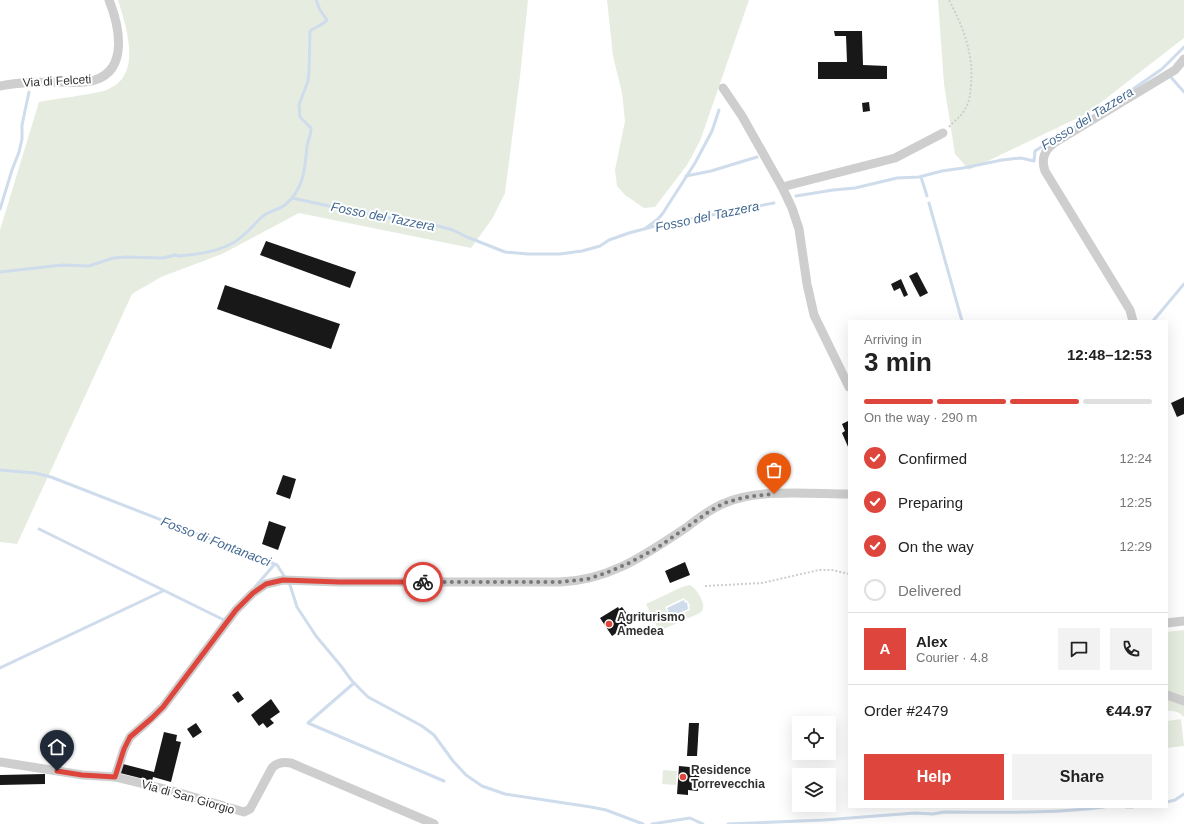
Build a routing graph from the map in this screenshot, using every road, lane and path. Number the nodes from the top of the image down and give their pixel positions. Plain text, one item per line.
1 (110, 0) edge
2 (949, 0) edge
3 (1184, 59) edge
4 (0, 86) edge
5 (723, 88) dead end
6 (942, 133) joint
7 (782, 187) junction
8 (1133, 320) edge
9 (848, 385) edge
10 (848, 494) edge
11 (848, 574) edge
12 (705, 586) dead end
13 (1184, 621) edge
14 (1168, 623) edge
15 (1168, 695) edge
16 (1184, 701) edge
17 (0, 762) edge
18 (115, 777) junction
19 (434, 824) edge

1 - 4 street, Via di Felceti
2 - 6 path
3 - 8 street
5 - 7 street
6 - 7 street
7 - 9 street
10 - 18 street
11 - 12 path
13 - 14 street
15 - 16 street
17 - 18 street, Via di San Giorgio
18 - 19 street, Via di San Giorgio

